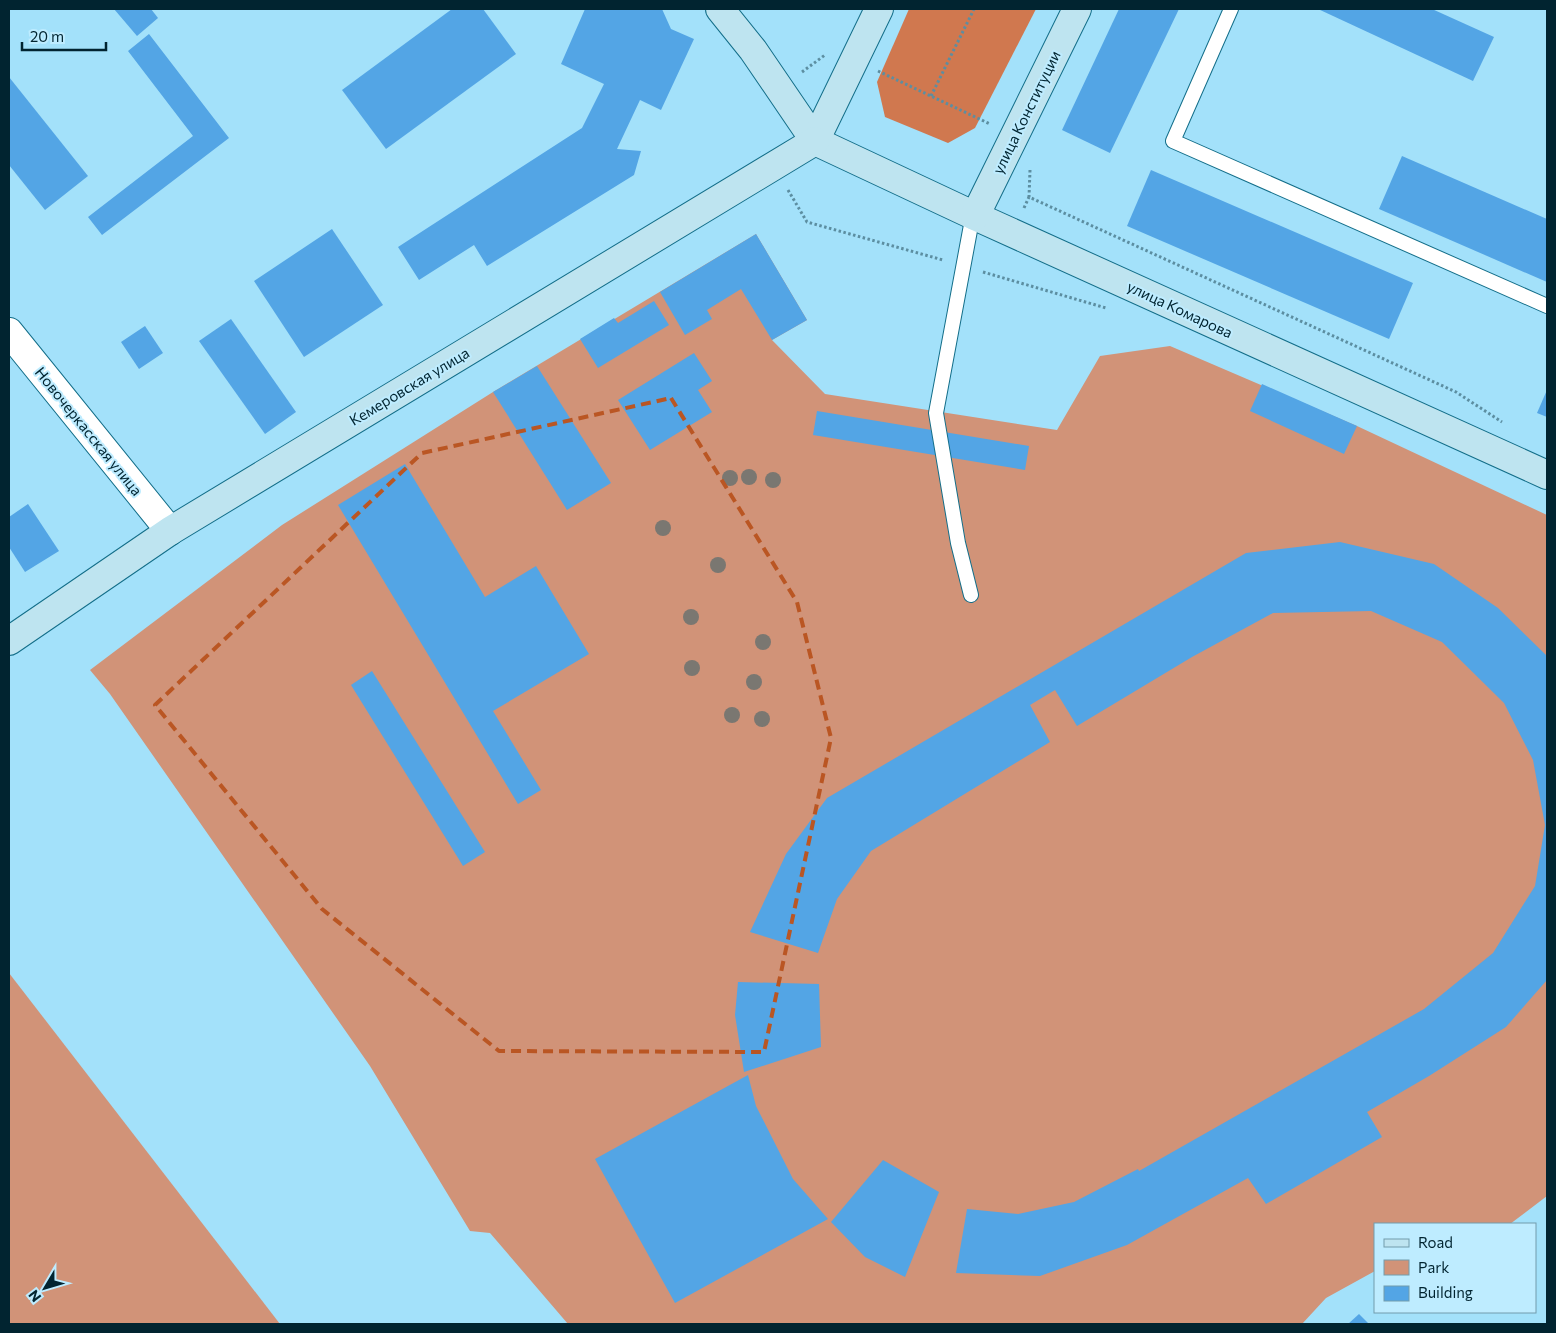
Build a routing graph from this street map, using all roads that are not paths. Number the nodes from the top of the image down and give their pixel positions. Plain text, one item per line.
1 (720, 9) edge
2 (879, 9) edge
3 (1077, 9) edge
4 (1231, 9) edge
5 (815, 140) junction
6 (975, 216) junction
7 (1547, 306) edge
8 (12, 342) edge
9 (1547, 475) edge
10 (170, 531) junction
11 (971, 595) dead end
12 (9, 641) edge

1 - 5 main road
2 - 5 main road
3 - 6 main road, улица Конституции
4 - 7 lane
5 - 6 main road, улица Комарова
5 - 10 main road, Кемеровская улица
6 - 9 main road, улица Комарова
6 - 11 lane
8 - 10 street, Новочеркасская улица
10 - 12 main road, Кемеровская улица

